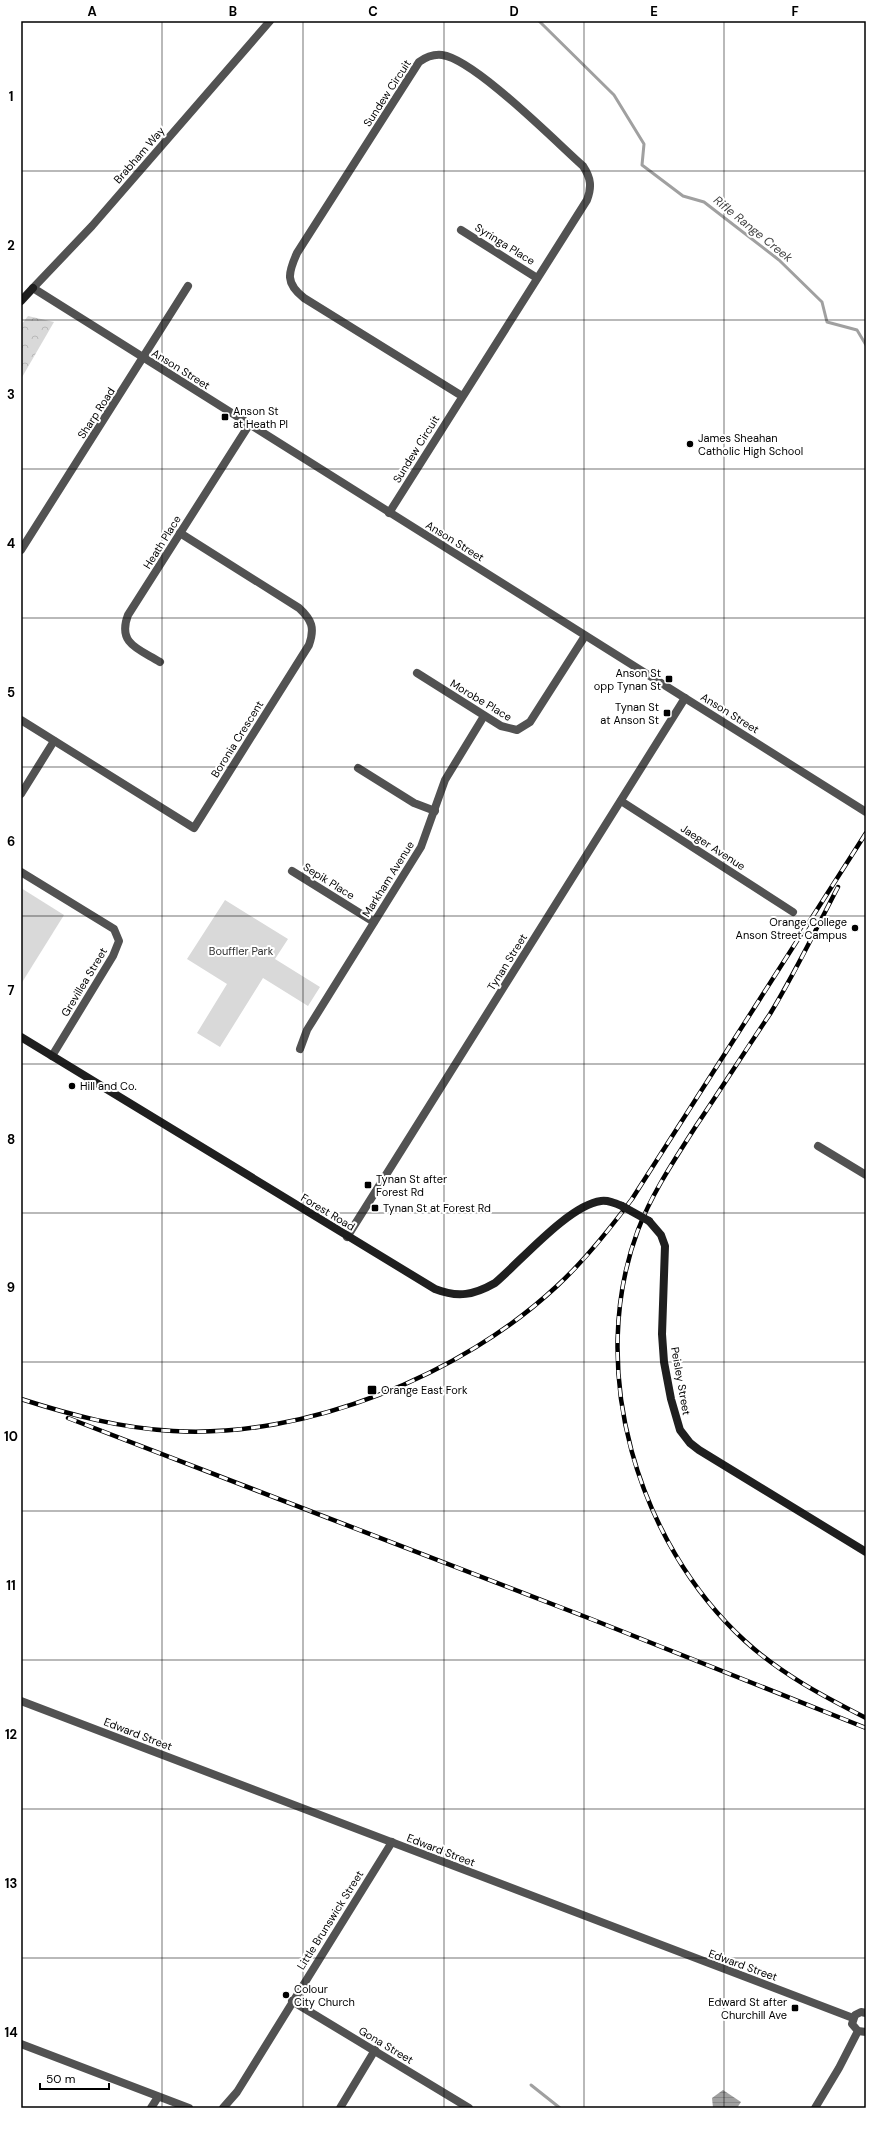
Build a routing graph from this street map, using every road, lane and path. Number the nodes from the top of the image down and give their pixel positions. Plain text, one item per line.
1 (270, 21) edge
2 (461, 230) dead end
3 (537, 278) junction
4 (188, 286) dead end
5 (33, 288) junction
6 (21, 301) edge
7 (144, 358) junction
8 (462, 396) junction
9 (249, 425) junction
10 (389, 513) junction
11 (180, 532) junction
12 (21, 550) edge
13 (585, 636) junction
14 (160, 662) dead end
15 (417, 673) dead end
16 (685, 698) junction
17 (484, 716) junction
18 (21, 720) edge
19 (54, 741) junction
20 (358, 768) dead end
21 (21, 794) edge
22 (621, 801) junction
23 (863, 810) edge
24 (435, 811) junction
25 (292, 871) dead end
26 (21, 872) edge
27 (793, 912) dead end
28 (374, 922) junction
29 (21, 1037) edge
30 (300, 1049) dead end
31 (52, 1056) junction
32 (818, 1146) dead end
33 (866, 1175) edge
34 (622, 1206) joint
35 (347, 1236) junction
36 (866, 1552) edge
37 (21, 1701) edge
38 (392, 1842) junction
39 (292, 2001) junction
40 (866, 2013) edge
41 (853, 2018) junction
42 (862, 2032) edge
43 (21, 2044) edge
44 (375, 2050) junction
45 (158, 2097) junction
46 (458, 2105) edge
47 (151, 2108) edge
48 (190, 2108) edge
49 (223, 2108) edge
50 (340, 2108) edge
51 (469, 2108) edge
52 (815, 2108) edge

1 - 5 street, Brabham Way
2 - 3 street, Syringa Place
3 - 8 street, Sundew Circuit
3 - 8 street, Sundew Circuit
4 - 7 street, Sharp Road
5 - 6 main road, Brabham Way
5 - 7 street, Anson Street
7 - 9 street, Anson Street
7 - 12 street, Sharp Road
8 - 10 street, Sundew Circuit
9 - 10 street, Anson Street
9 - 11 street, Heath Place
10 - 13 street, Anson Street
11 - 14 street, Heath Place
11 - 19 street, Boronia Crescent
13 - 16 street, Anson Street
13 - 17 street, Morobe Place
15 - 17 street, Morobe Place
16 - 22 street, Tynan Street
16 - 23 street, Anson Street
17 - 24 street, Markham Avenue
18 - 19 street, Boronia Crescent
19 - 21 street
20 - 24 street
22 - 27 street, Jaeger Avenue
22 - 35 street, Tynan Street
24 - 28 street, Markham Avenue
25 - 28 street, Sepik Place
26 - 31 street, Grevillea Street
28 - 30 street, Markham Avenue
29 - 31 main road, Forest Road
31 - 35 main road, Forest Road
32 - 33 street
34 - 35 main road, Forest Road
34 - 36 main road, Peisley Street, bridge
37 - 38 street, Edward Street
38 - 39 street, Little Brunswick Street
38 - 41 street, Edward Street
39 - 44 street, Gona Street
39 - 49 street, Little Brunswick Street
40 - 41 street
41 - 42 street
42 - 52 street
43 - 45 street
44 - 46 street, Gona Street
44 - 50 street
45 - 47 street
45 - 48 street
46 - 51 street, Gona Street

